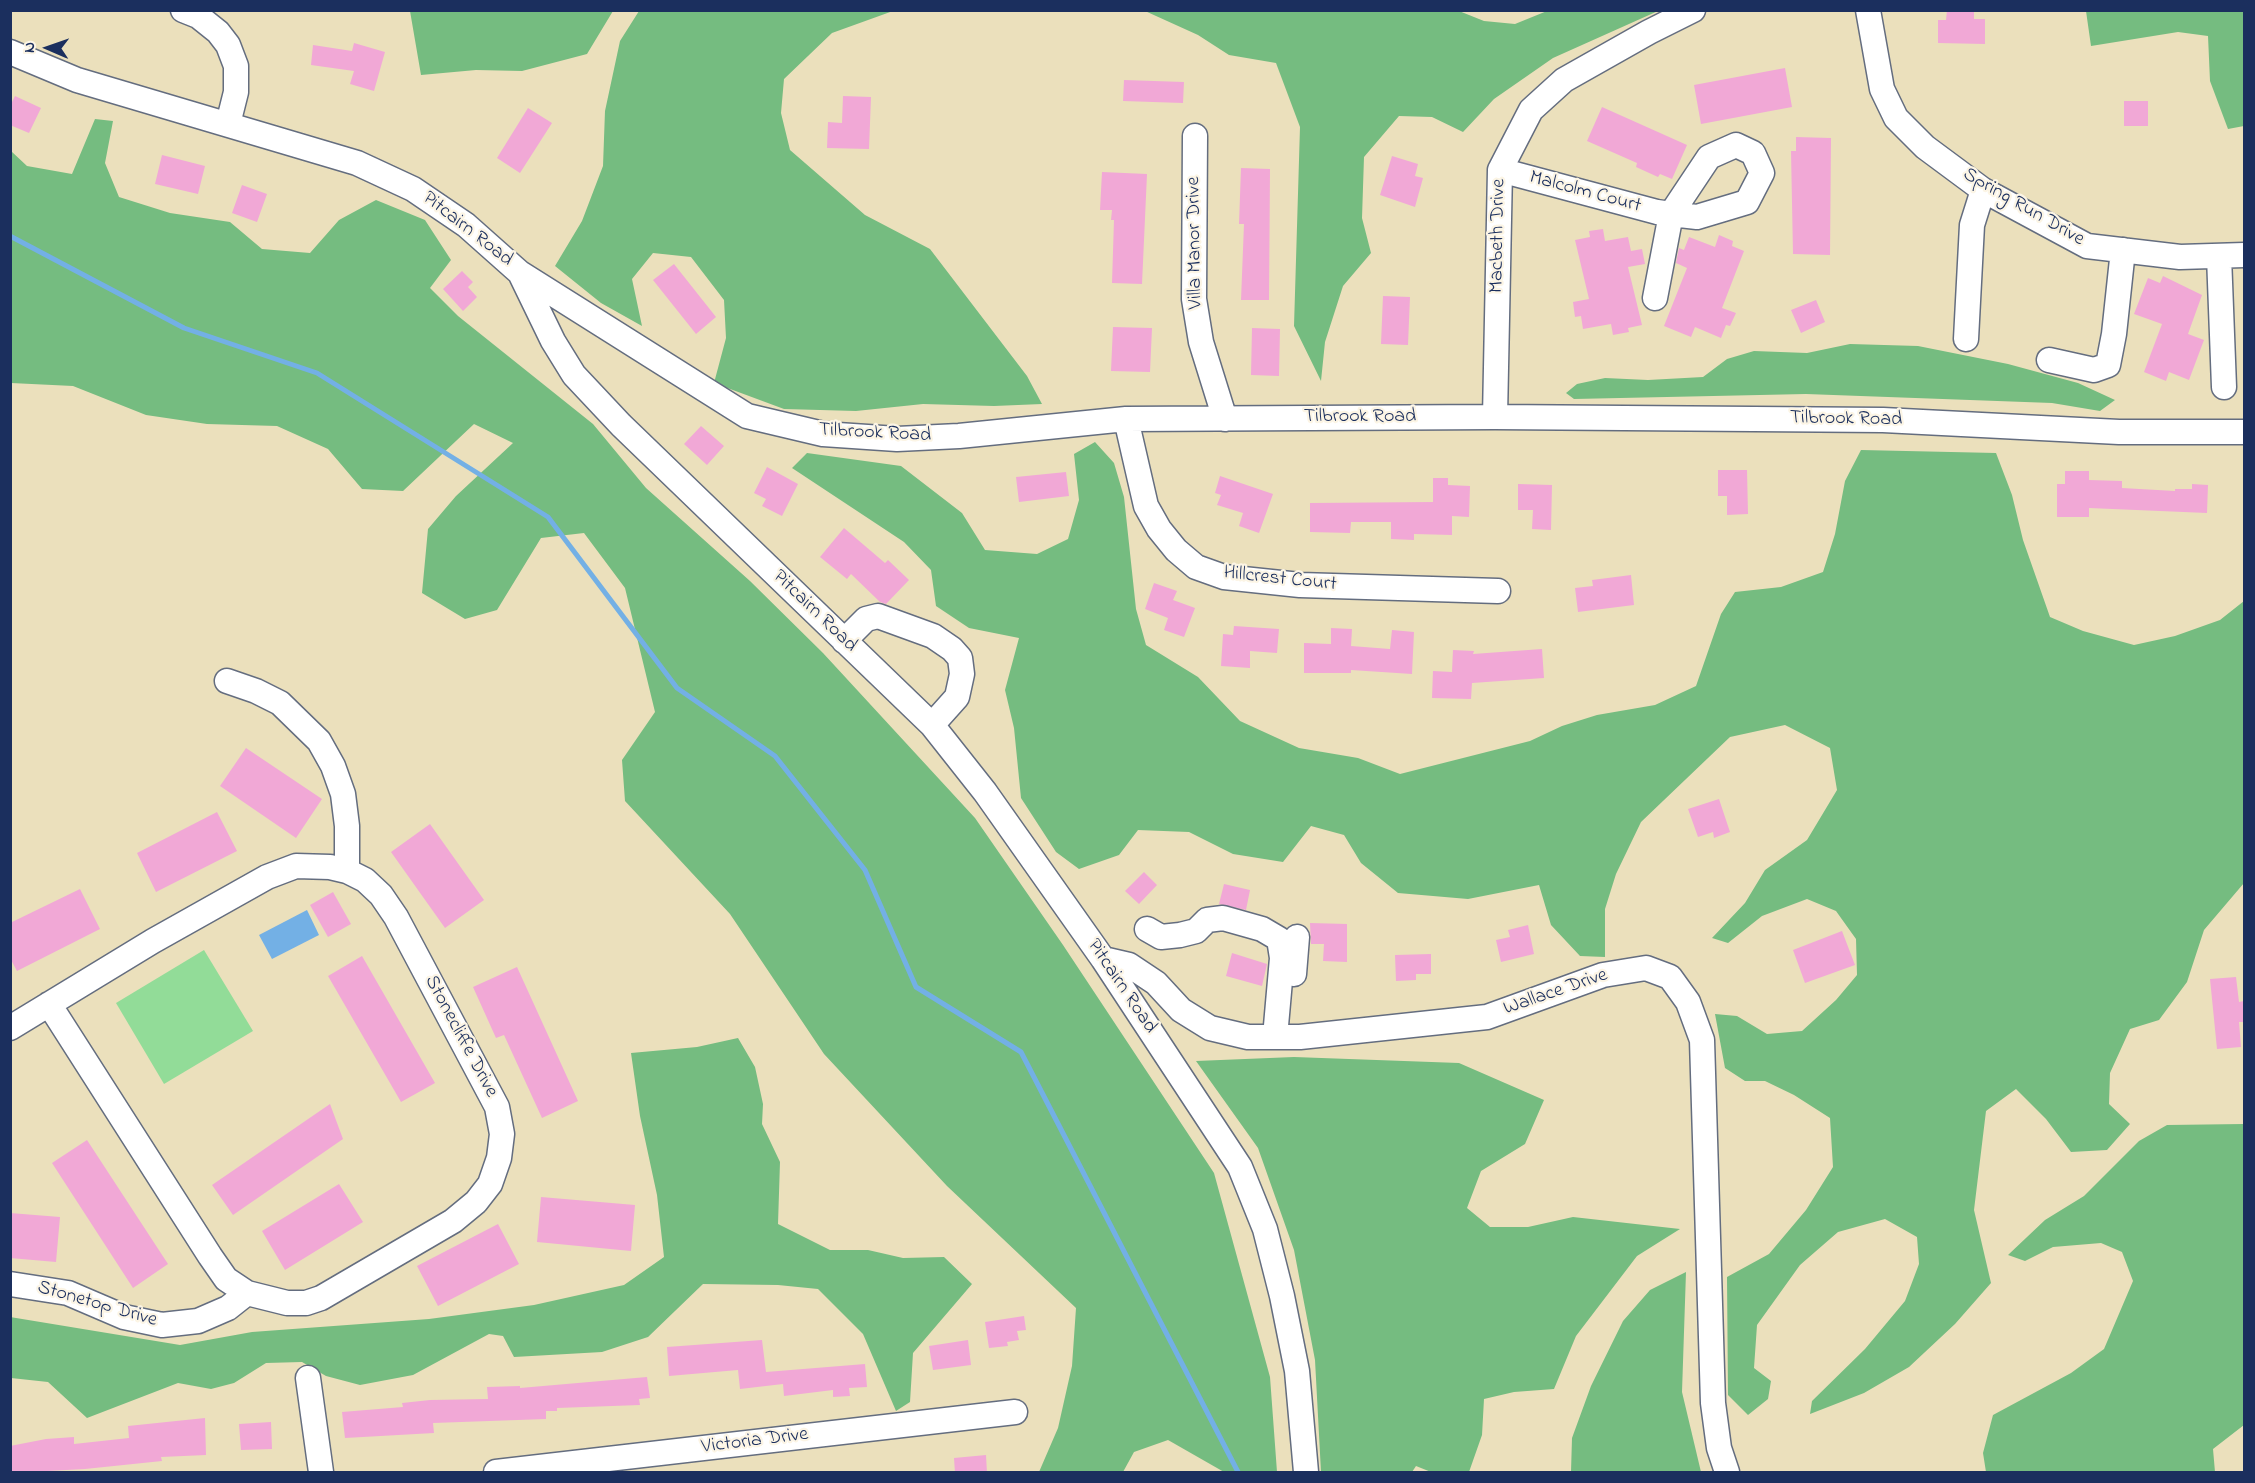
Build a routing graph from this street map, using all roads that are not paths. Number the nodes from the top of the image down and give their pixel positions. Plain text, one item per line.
1 (183, 10) edge
2 (1693, 10) edge
3 (1868, 10) edge
4 (10, 52) edge
5 (228, 124) junction
6 (1195, 136) dead end
7 (1500, 170) junction
8 (1983, 189) junction
9 (2123, 250) junction
10 (2244, 255) edge
11 (2219, 256) junction
12 (520, 273) junction
13 (1655, 298) dead end
14 (1966, 339) dead end
15 (2049, 360) dead end
16 (2224, 387) dead end
17 (1495, 417) junction
18 (1126, 419) junction
19 (1225, 419) junction
20 (2244, 432) edge
21 (1498, 591) dead end
22 (844, 641) junction
23 (227, 681) dead end
24 (932, 725) junction
25 (347, 871) junction
26 (1148, 929) dead end
27 (1297, 937) dead end
28 (1103, 959) junction
29 (49, 1004) junction
30 (10, 1028) edge
31 (1282, 1037) junction
32 (10, 1284) edge
33 (247, 1293) junction
34 (308, 1378) dead end
35 (1015, 1412) dead end
36 (321, 1473) edge
37 (496, 1473) edge
38 (1306, 1473) edge
39 (1727, 1473) edge

1 - 5 street
2 - 7 street, Macbeth Drive
3 - 8 street, Spring Run Drive
4 - 5 street, Pitcairn Road
5 - 12 street, Pitcairn Road
6 - 19 street, Villa Manor Drive
7 - 13 street, Malcolm Court
7 - 17 street, Macbeth Drive
8 - 9 street, Spring Run Drive
8 - 14 street
9 - 11 street, Spring Run Drive
9 - 15 street
10 - 11 street, Spring Run Drive
11 - 16 street
12 - 18 street, Tilbrook Road
12 - 22 street, Pitcairn Road
17 - 19 street, Tilbrook Road
17 - 20 street, Tilbrook Road
18 - 19 street, Tilbrook Road
18 - 21 street, Hillcrest Court
22 - 24 street, Pitcairn Road
22 - 24 street
23 - 25 street
24 - 28 street, Pitcairn Road
25 - 29 street, Stonecliffe Drive
25 - 33 street, Stonecliffe Drive
26 - 31 street
27 - 31 street
28 - 31 street, Wallace Drive
28 - 38 street, Pitcairn Road
29 - 30 street, Stonecliffe Drive
29 - 33 street, Stonecliffe Drive
31 - 39 street, Wallace Drive
32 - 33 street, Stonetop Drive
34 - 36 street
35 - 37 street, Victoria Drive

